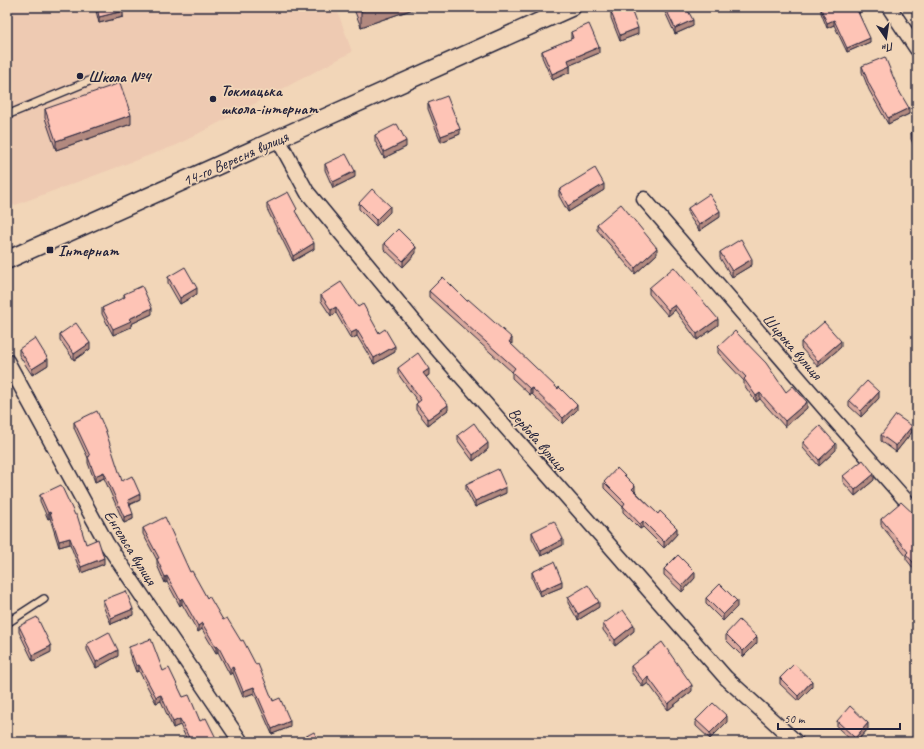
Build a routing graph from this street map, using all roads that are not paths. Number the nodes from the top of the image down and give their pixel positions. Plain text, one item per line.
1 (572, 7) edge
2 (889, 7) edge
3 (917, 49) edge
4 (99, 77) dead end
5 (7, 115) edge
6 (278, 139) junction
7 (644, 199) dead end
8 (7, 260) edge
9 (7, 361) edge
10 (917, 513) edge
11 (44, 599) dead end
12 (7, 623) edge
13 (241, 742) edge
14 (796, 742) edge

1 - 6 street, 14-го Вересня вулиця
2 - 3 street
4 - 5 lane
6 - 8 street, 14-го Вересня вулиця
6 - 14 street, Вербова вулиця
7 - 10 street, Широка вулиця
9 - 13 street, Енгельса вулиця
11 - 12 lane

